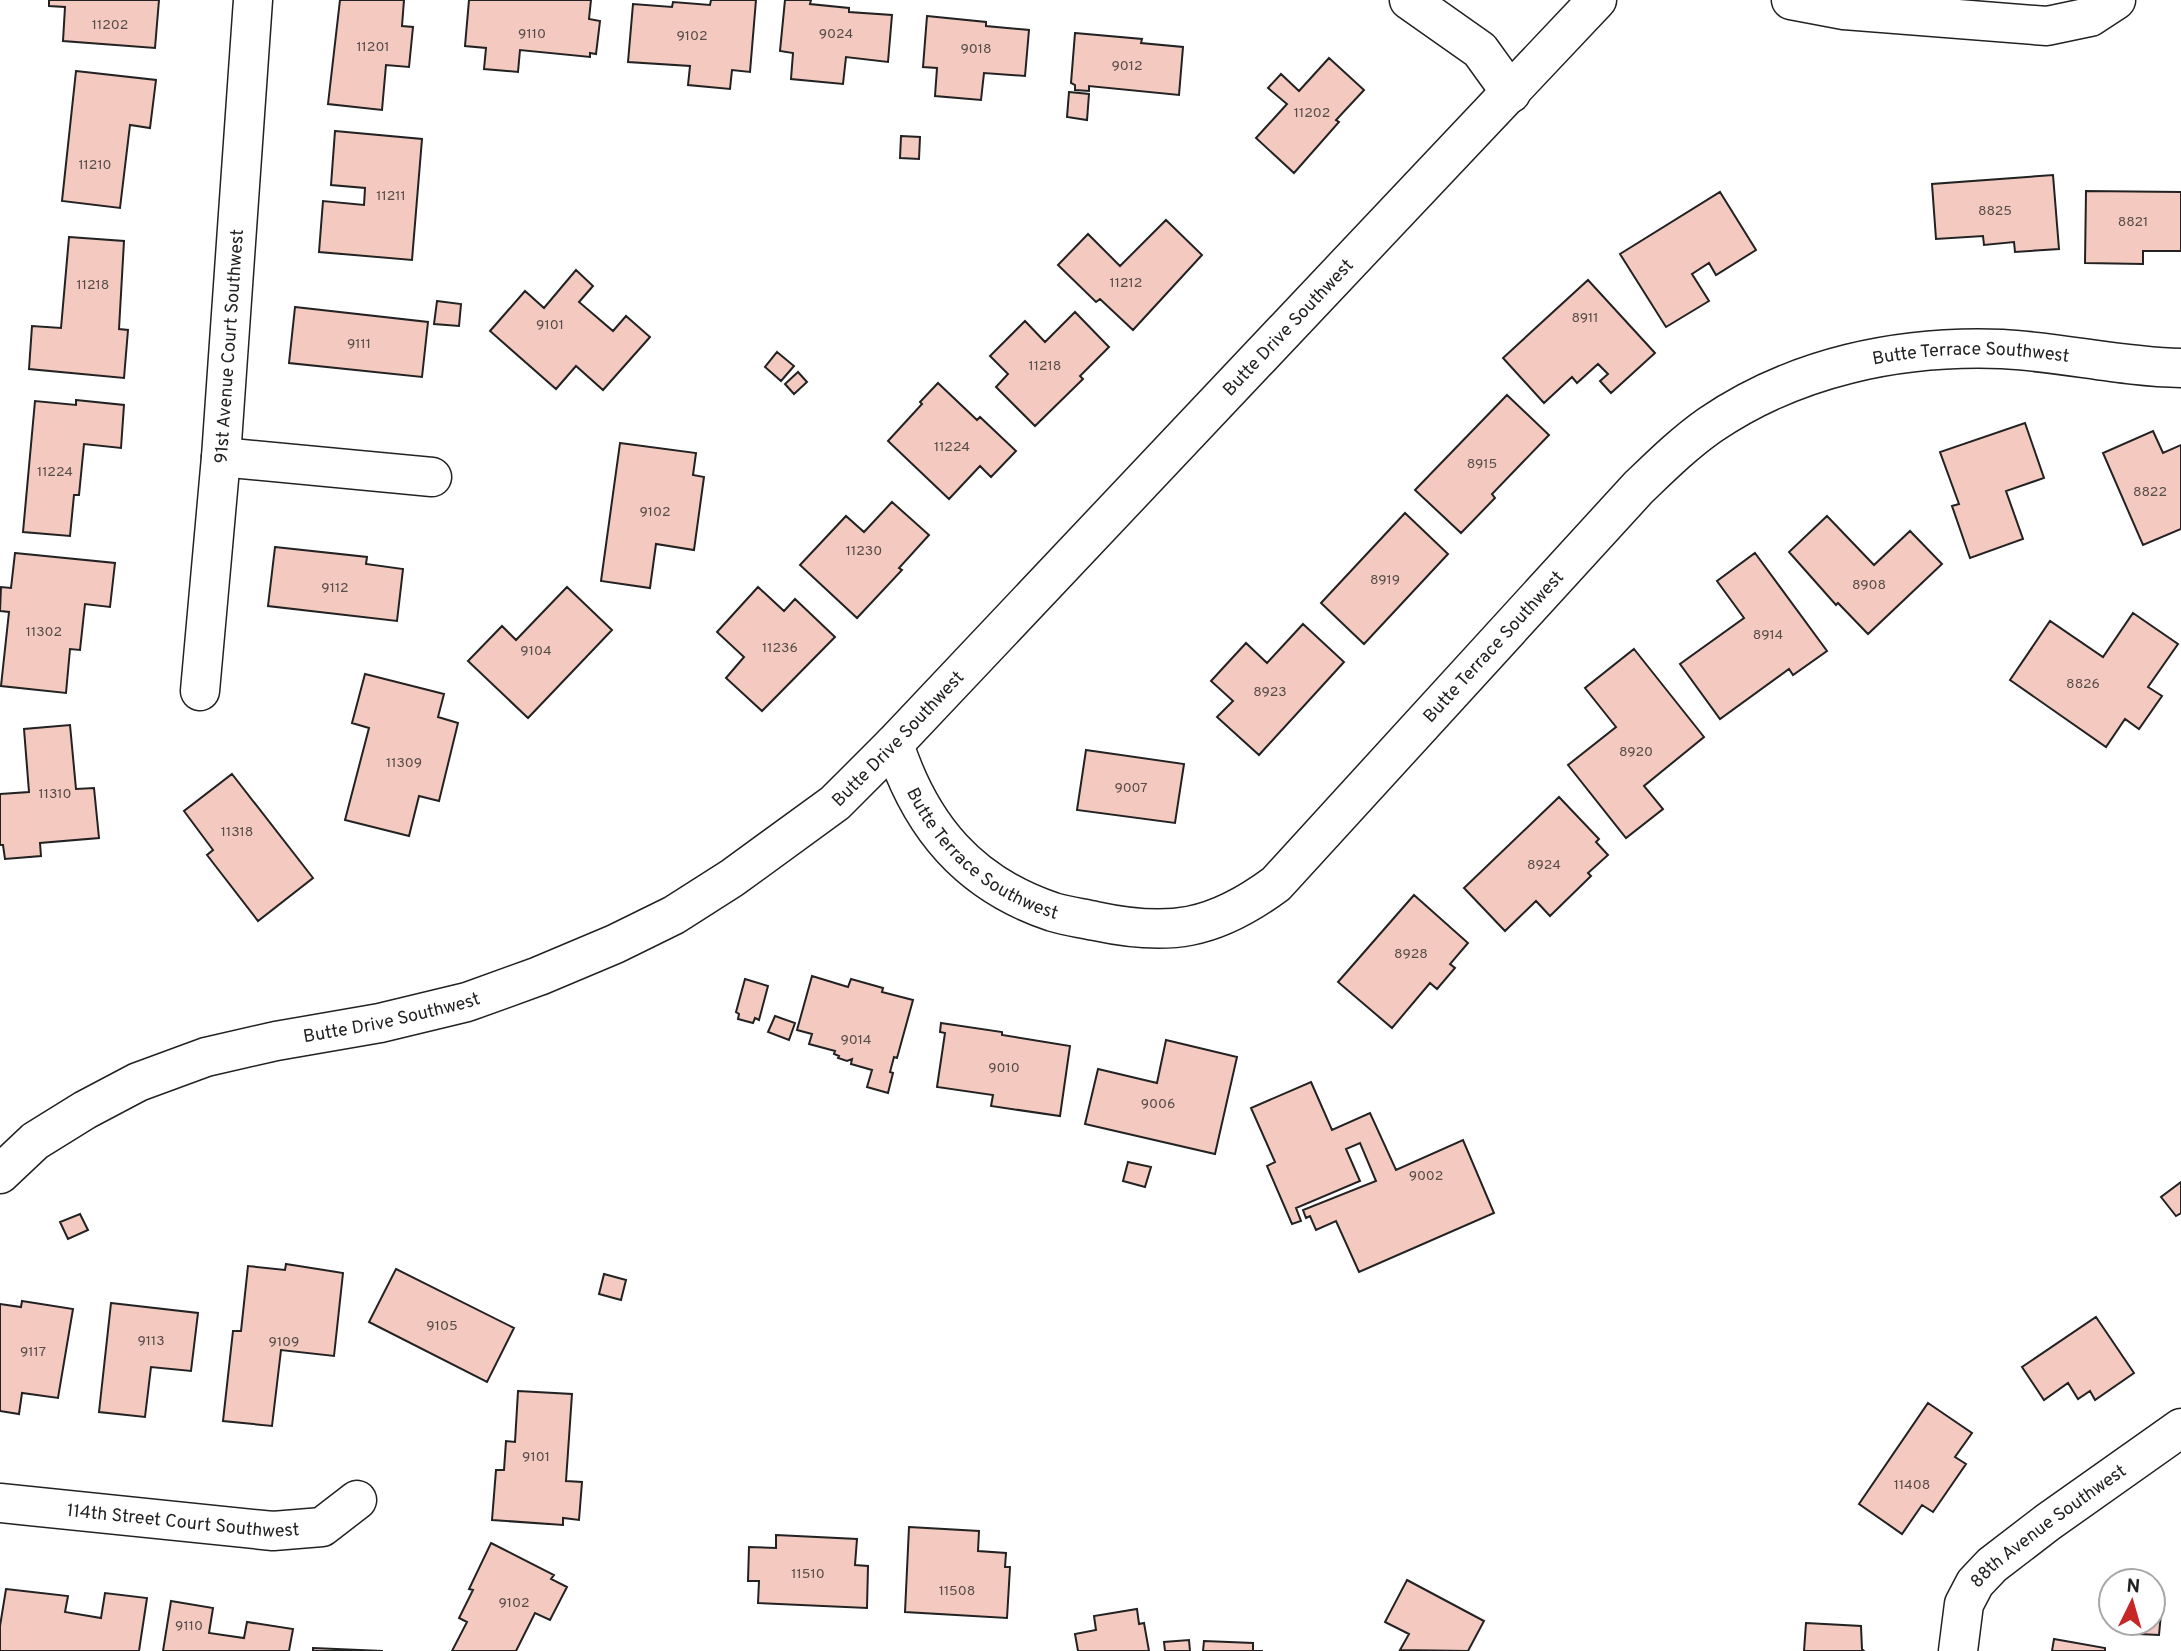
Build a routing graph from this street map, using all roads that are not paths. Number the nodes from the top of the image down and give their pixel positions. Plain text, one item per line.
1 (253, 0) edge
2 (1409, 0) edge
3 (1597, 0) edge
4 (1791, 0) edge
5 (2116, 0) edge
6 (1511, 93) junction
7 (2181, 368) edge
8 (221, 457) junction
9 (432, 478) dead end
10 (200, 691) dead end
11 (894, 744) junction
12 (0, 1174) edge
13 (2181, 1428) edge
14 (356, 1500) dead end
15 (0, 1503) edge
16 (1958, 1651) edge

1 - 8 street, 91st Avenue Court Southwest
2 - 6 street
3 - 6 street, Butte Drive Southwest
4 - 5 street
6 - 11 street, Butte Drive Southwest
7 - 11 street, Butte Terrace Southwest
8 - 9 street
8 - 10 street, 91st Avenue Court Southwest
11 - 12 street, Butte Drive Southwest
13 - 16 street, 88th Avenue Southwest
14 - 15 street, 114th Street Court Southwest

